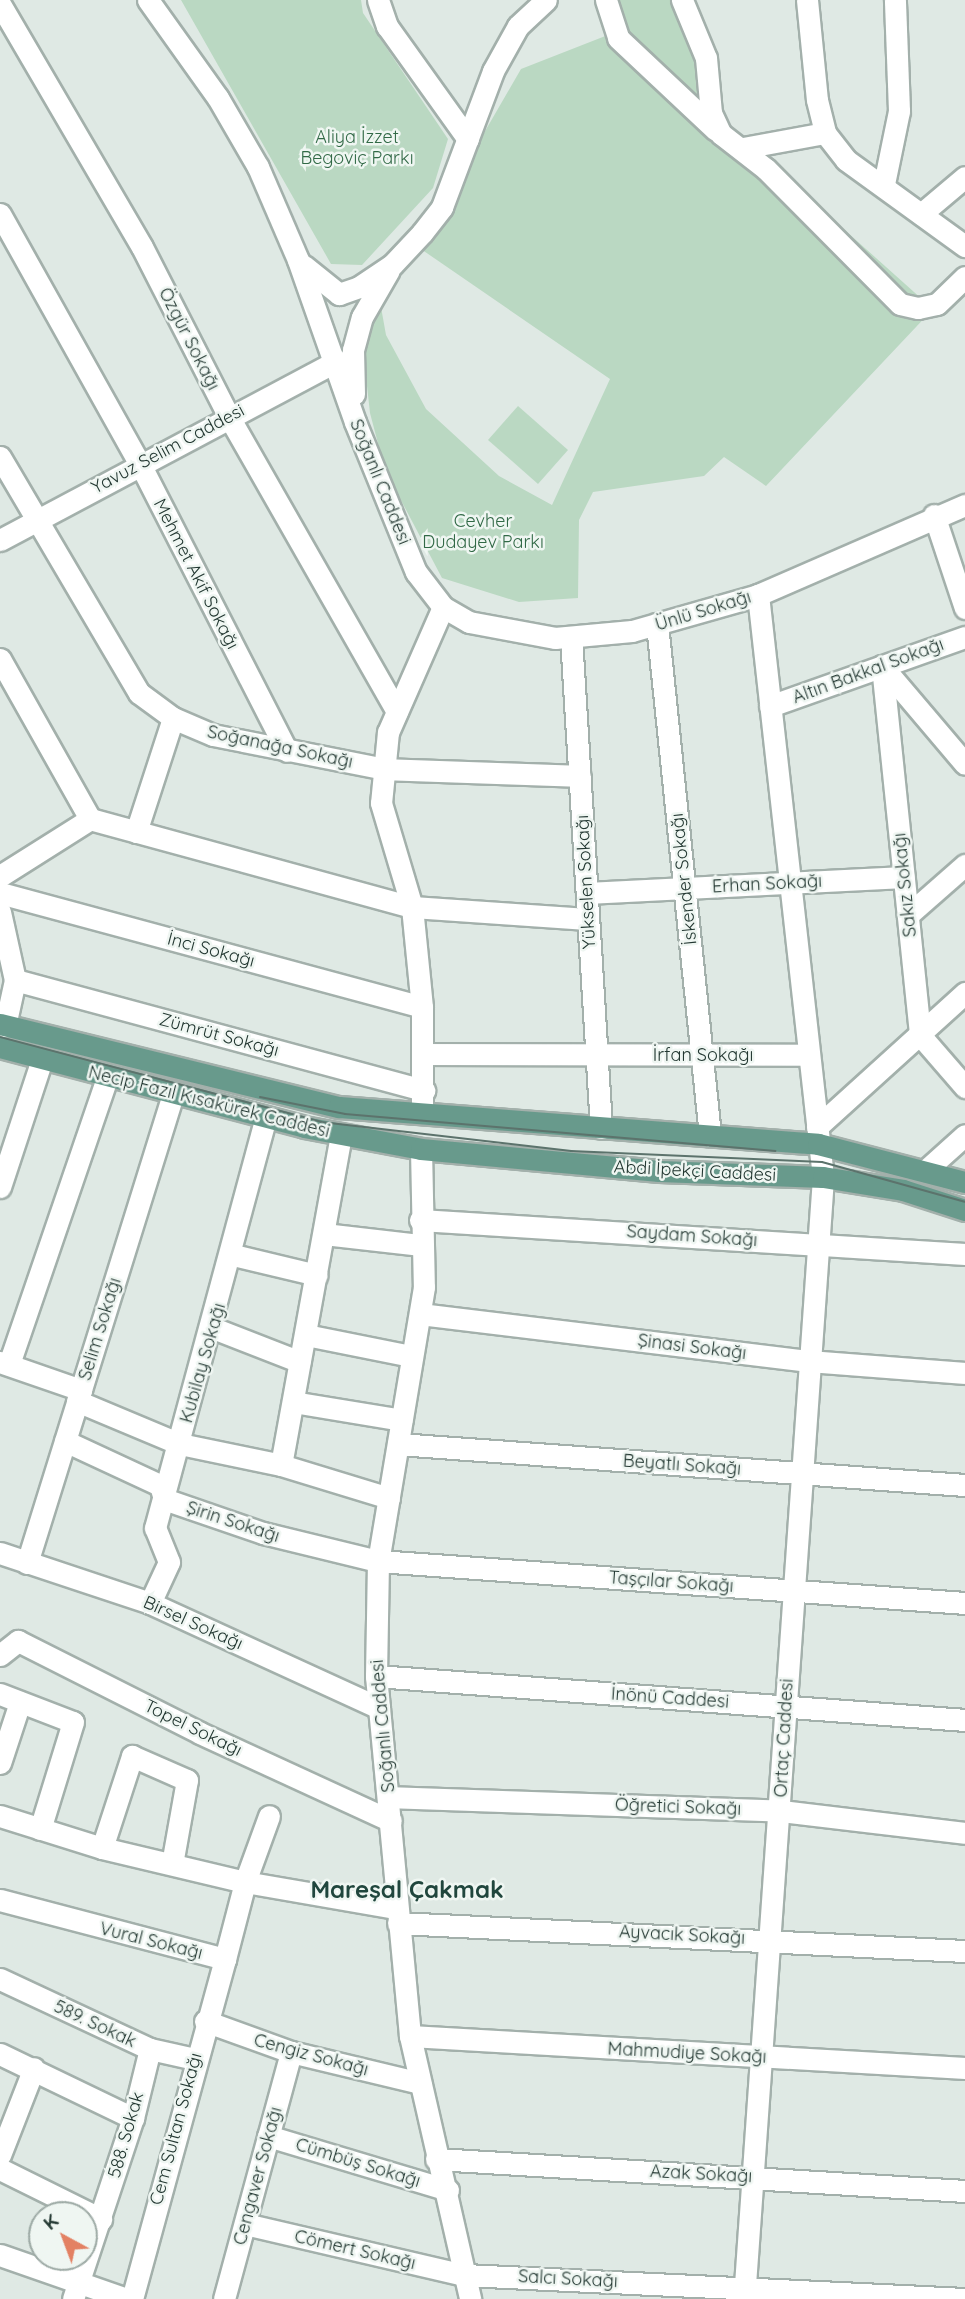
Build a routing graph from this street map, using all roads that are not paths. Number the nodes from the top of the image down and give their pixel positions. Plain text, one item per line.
1 (148, 0) edge
2 (378, 0) edge
3 (546, 0) edge
4 (606, 0) edge
5 (682, 0) edge
6 (807, 0) edge
7 (895, 0) edge
8 (0, 4) edge
9 (825, 133) junction
10 (720, 134) junction
11 (468, 139) junction
12 (743, 148) junction
13 (965, 177) edge
14 (884, 184) junction
15 (0, 214) edge
16 (921, 214) junction
17 (965, 246) edge
18 (298, 260) junction
19 (392, 265) junction
20 (965, 277) edge
21 (337, 361) junction
22 (229, 417) junction
23 (355, 422) junction
24 (0, 457) edge
25 (140, 464) junction
26 (954, 507) edge
27 (35, 520) junction
28 (0, 540) edge
29 (758, 594) junction
30 (443, 607) junction
31 (965, 608) edge
32 (656, 624) junction
33 (571, 637) junction
34 (965, 637) edge
35 (1, 664) edge
36 (882, 666) junction
37 (770, 706) junction
38 (397, 712) junction
39 (173, 718) junction
40 (287, 751) junction
41 (965, 764) edge
42 (384, 769) junction
43 (580, 776) junction
44 (90, 819) junction
45 (136, 832) junction
46 (965, 865) edge
47 (0, 876) edge
48 (904, 877) junction
49 (790, 883) junction
50 (685, 888) junction
51 (0, 893) edge
52 (587, 893) junction
53 (411, 907) junction
54 (0, 912) edge
55 (908, 915) junction
56 (588, 919) junction
57 (15, 980) junction
58 (965, 993) edge
59 (422, 1007) junction
60 (3, 1025) edge
61 (920, 1035) junction
62 (0, 1047) edge
63 (422, 1054) junction
64 (597, 1055) junction
65 (704, 1055) junction
66 (809, 1055) junction
67 (42, 1059) junction
68 (107, 1077) junction
69 (965, 1087) edge
70 (424, 1090) junction
71 (173, 1095) junction
72 (422, 1113) junction
73 (266, 1118) junction
74 (601, 1128) junction
75 (341, 1135) junction
76 (709, 1135) junction
77 (965, 1135) edge
78 (818, 1136) junction
79 (421, 1149) junction
80 (926, 1170) junction
81 (823, 1177) junction
82 (965, 1182) edge
83 (0, 1187) edge
84 (965, 1210) edge
85 (419, 1220) junction
86 (324, 1234) junction
87 (817, 1244) junction
88 (421, 1245) junction
89 (965, 1254) edge
90 (233, 1255) junction
91 (317, 1275) junction
92 (420, 1314) junction
93 (212, 1328) junction
94 (306, 1335) junction
95 (411, 1356) junction
96 (809, 1361) junction
97 (300, 1362) junction
98 (4, 1363) edge
99 (965, 1373) edge
100 (79, 1396) junction
101 (293, 1402) junction
102 (402, 1420) junction
103 (65, 1441) junction
104 (180, 1444) junction
105 (398, 1444) junction
106 (281, 1465) junction
107 (801, 1473) junction
108 (965, 1485) edge
109 (389, 1498) junction
110 (164, 1499) junction
111 (0, 1553) edge
112 (378, 1560) junction
113 (27, 1563) junction
114 (793, 1591) junction
115 (150, 1603) junction
116 (965, 1604) edge
117 (0, 1655) edge
118 (376, 1676) junction
119 (0, 1694) edge
120 (20, 1702) junction
121 (785, 1706) junction
122 (379, 1708) junction
123 (965, 1720) edge
124 (0, 1763) edge
125 (389, 1797) junction
126 (781, 1811) junction
127 (0, 1815) edge
128 (269, 1816) dead end
129 (391, 1821) junction
130 (40, 1829) junction
131 (965, 1833) edge
132 (102, 1848) junction
133 (172, 1864) junction
134 (245, 1882) junction
135 (0, 1900) edge
136 (397, 1915) junction
137 (769, 1939) junction
138 (965, 1951) edge
139 (225, 1959) junction
140 (0, 1979) edge
141 (205, 2021) junction
142 (410, 2036) junction
143 (150, 2049) junction
144 (291, 2052) junction
145 (0, 2054) edge
146 (761, 2057) junction
147 (195, 2059) junction
148 (34, 2068) junction
149 (965, 2068) edge
150 (420, 2083) junction
151 (133, 2118) junction
152 (6, 2121) edge
153 (268, 2136) junction
154 (0, 2155) edge
155 (436, 2159) junction
156 (0, 2169) edge
157 (752, 2178) junction
158 (448, 2190) junction
159 (965, 2191) edge
160 (101, 2219) junction
161 (244, 2224) junction
162 (0, 2255) edge
163 (465, 2275) junction
164 (75, 2292) edge
165 (744, 2293) edge
166 (965, 2298) edge
167 (126, 2299) edge
168 (132, 2299) edge
169 (224, 2299) edge
170 (470, 2299) edge

1 - 18 street, Soğanlı Caddesi
2 - 11 street
3 - 11 street
4 - 10 street
5 - 10 street
6 - 9 street
7 - 14 street
8 - 22 street, Özgür Sokağı
9 - 12 street
9 - 14 street
10 - 12 street
11 - 19 street
12 - 20 street
13 - 16 street
14 - 16 street
15 - 25 street, Mehmet Akif Sokağı
16 - 17 street
18 - 19 street
18 - 21 street, Soğanlı Caddesi
19 - 23 street
21 - 22 street, Yavuz Selim Caddesi
21 - 23 street, Soğanlı Caddesi
22 - 25 street, Yavuz Selim Caddesi
22 - 38 street, Özgür Sokağı
23 - 30 street, Soğanlı Caddesi
24 - 27 street, Soğanağa Sokağı
25 - 27 street, Yavuz Selim Caddesi
25 - 40 street, Mehmet Akif Sokağı
26 - 29 street, Ünlü Sokağı
26 - 31 street
27 - 28 street, Yavuz Selim Caddesi
27 - 39 street, Soğanağa Sokağı
29 - 32 street, Ünlü Sokağı
29 - 37 street, Ortaç Caddesi
30 - 33 street, Ünlü Sokağı
30 - 38 street
32 - 33 street, Ünlü Sokağı
32 - 50 street, İskender Sokağı
33 - 43 street, Yükselen Sokağı
34 - 36 street, Altın Bakkal Sokağı
35 - 44 street
36 - 37 street, Altın Bakkal Sokağı
36 - 41 street
36 - 48 street, Sakız Sokağı
37 - 49 street, Ortaç Caddesi
38 - 42 street
39 - 40 street, Soğanağa Sokağı
39 - 45 street
40 - 42 street, Soğanağa Sokağı
42 - 43 street, Soğanağa Sokağı
42 - 53 street
43 - 52 street, Yükselen Sokağı
44 - 45 street
44 - 47 street
45 - 53 street
46 - 55 street
48 - 49 street, Erhan Sokağı
48 - 55 street, Sakız Sokağı
49 - 50 street, Erhan Sokağı
49 - 66 street, Ortaç Caddesi
50 - 52 street, Erhan Sokağı
50 - 65 street, İskender Sokağı
51 - 59 street, İnci Sokağı
52 - 56 street, Yükselen Sokağı
53 - 56 street
53 - 59 street
54 - 57 street
55 - 61 street, Sakız Sokağı
56 - 64 street, Yükselen Sokağı
57 - 60 street
57 - 70 street, Zümrüt Sokağı
58 - 61 street
59 - 63 street
60 - 72 main road, Necip Fazıl Kısakürek Caddesi
61 - 69 street
61 - 78 street
62 - 67 main road, Necip Fazıl Kısakürek Caddesi
63 - 64 street, İrfan Sokağı
63 - 70 street
64 - 65 street, İrfan Sokağı
64 - 74 street, Yükselen Sokağı
65 - 66 street, İrfan Sokağı
65 - 76 street, İskender Sokağı
66 - 78 street, Ortaç Caddesi
67 - 68 main road, Necip Fazıl Kısakürek Caddesi
67 - 83 street
68 - 71 main road, Necip Fazıl Kısakürek Caddesi
68 - 98 street
70 - 72 street
71 - 73 main road, Necip Fazıl Kısakürek Caddesi
71 - 100 street, Selim Sokağı
72 - 74 main road, Abdi İpekçi Caddesi
73 - 75 main road, Necip Fazıl Kısakürek Caddesi
73 - 90 street, Kubilay Sokağı
74 - 76 main road, Abdi İpekçi Caddesi
75 - 79 main road, Necip Fazıl Kısakürek Caddesi
75 - 86 street
76 - 78 main road, Abdi İpekçi Caddesi
77 - 80 street
78 - 80 main road, Abdi İpekçi Caddesi
78 - 81 street, Ortaç Caddesi
79 - 81 main road, Abdi İpekçi Caddesi
79 - 85 street, Soğanlı Caddesi
80 - 82 main road, Abdi İpekçi Caddesi
81 - 84 main road, Abdi İpekçi Caddesi
81 - 87 street, Ortaç Caddesi
85 - 87 street, Saydam Sokağı
85 - 88 street, Soğanlı Caddesi
86 - 88 street
86 - 91 street
87 - 89 street, Saydam Sokağı
87 - 96 street, Ortaç Caddesi
88 - 92 street, Soğanlı Caddesi
90 - 91 street
90 - 93 street, Kubilay Sokağı
91 - 94 street
92 - 95 street, Soğanlı Caddesi
92 - 96 street, Şinasi Sokağı
93 - 97 street
93 - 104 street, Kubilay Sokağı
94 - 95 street
94 - 97 street
95 - 102 street, Soğanlı Caddesi
96 - 99 street, Şinasi Sokağı
96 - 107 street, Ortaç Caddesi
97 - 101 street
98 - 100 street
100 - 103 street, Selim Sokağı
100 - 104 street
101 - 102 street
101 - 106 street
102 - 105 street, Soğanlı Caddesi
103 - 110 street, Şirin Sokağı
103 - 113 street, Selim Sokağı
104 - 106 street
104 - 110 street, Kubilay Sokağı
105 - 107 street, Beyatlı Sokağı
105 - 109 street, Soğanlı Caddesi
106 - 109 street
107 - 108 street, Beyatlı Sokağı
107 - 114 street, Ortaç Caddesi
109 - 112 street, Soğanlı Caddesi
110 - 112 street, Şirin Sokağı
110 - 115 street, Kubilay Sokağı
111 - 113 street, Birsel Sokağı
112 - 114 street, Taşçılar Sokağı
112 - 118 street, Soğanlı Caddesi
113 - 115 street, Birsel Sokağı
114 - 116 street, Taşçılar Sokağı
114 - 121 street, Ortaç Caddesi
115 - 122 street, Birsel Sokağı
117 - 129 street, Topel Sokağı
118 - 121 street, İnönü Caddesi
118 - 122 street, Soğanlı Caddesi
119 - 120 street
120 - 124 street
120 - 130 street
121 - 123 street, İnönü Caddesi
121 - 126 street, Ortaç Caddesi
122 - 125 street, Soğanlı Caddesi
125 - 126 street, Öğretici Sokağı
125 - 129 street, Soğanlı Caddesi
126 - 131 street, Öğretici Sokağı
126 - 137 street, Ortaç Caddesi
127 - 130 street, Ayvacık Sokağı
128 - 134 street, Vural Sokağı
129 - 136 street, Soğanlı Caddesi
130 - 132 street, Ayvacık Sokağı
132 - 133 street, Ayvacık Sokağı
132 - 133 street
133 - 134 street, Ayvacık Sokağı
134 - 136 street, Ayvacık Sokağı
134 - 139 street, Vural Sokağı
135 - 139 street, Vural Sokağı
136 - 137 street, Ayvacık Sokağı
136 - 142 street, Soğanlı Caddesi
137 - 138 street, Ayvacık Sokağı
137 - 146 street, Ortaç Caddesi
139 - 141 street, Cem Sultan Sokağı
140 - 143 street, 589. Sokak
141 - 144 street, Cengiz Sokağı
141 - 147 street, Cem Sultan Sokağı
142 - 146 street, Mahmudiye Sokağı
142 - 150 street, Soğanlı Caddesi
143 - 147 street, 589. Sokak
143 - 151 street, 588. Sokak
144 - 150 street, Cengiz Sokağı
144 - 153 street, Cengaver Sokağı
145 - 148 street
146 - 149 street, Mahmudiye Sokağı
146 - 157 street, Ortaç Caddesi
147 - 168 street, Cem Sultan Sokağı
148 - 151 street
148 - 152 street
150 - 155 street, Soğanlı Caddesi
151 - 160 street, 588. Sokak
152 - 154 street
153 - 158 street, Cümbüş Sokağı
153 - 161 street, Cengaver Sokağı
155 - 157 street, Azak Sokağı
155 - 158 street, Soğanlı Caddesi
156 - 160 street
157 - 159 street, Azak Sokağı
157 - 165 street, Ortaç Caddesi
158 - 163 street, Soğanlı Caddesi
160 - 164 street, 588. Sokak
161 - 163 street, Cömert Sokağı
161 - 169 street, Cengaver Sokağı
162 - 164 street
163 - 165 street, Salcı Sokağı
163 - 170 street, Soğanlı Caddesi
164 - 167 street
165 - 166 street, Salcı Sokağı

